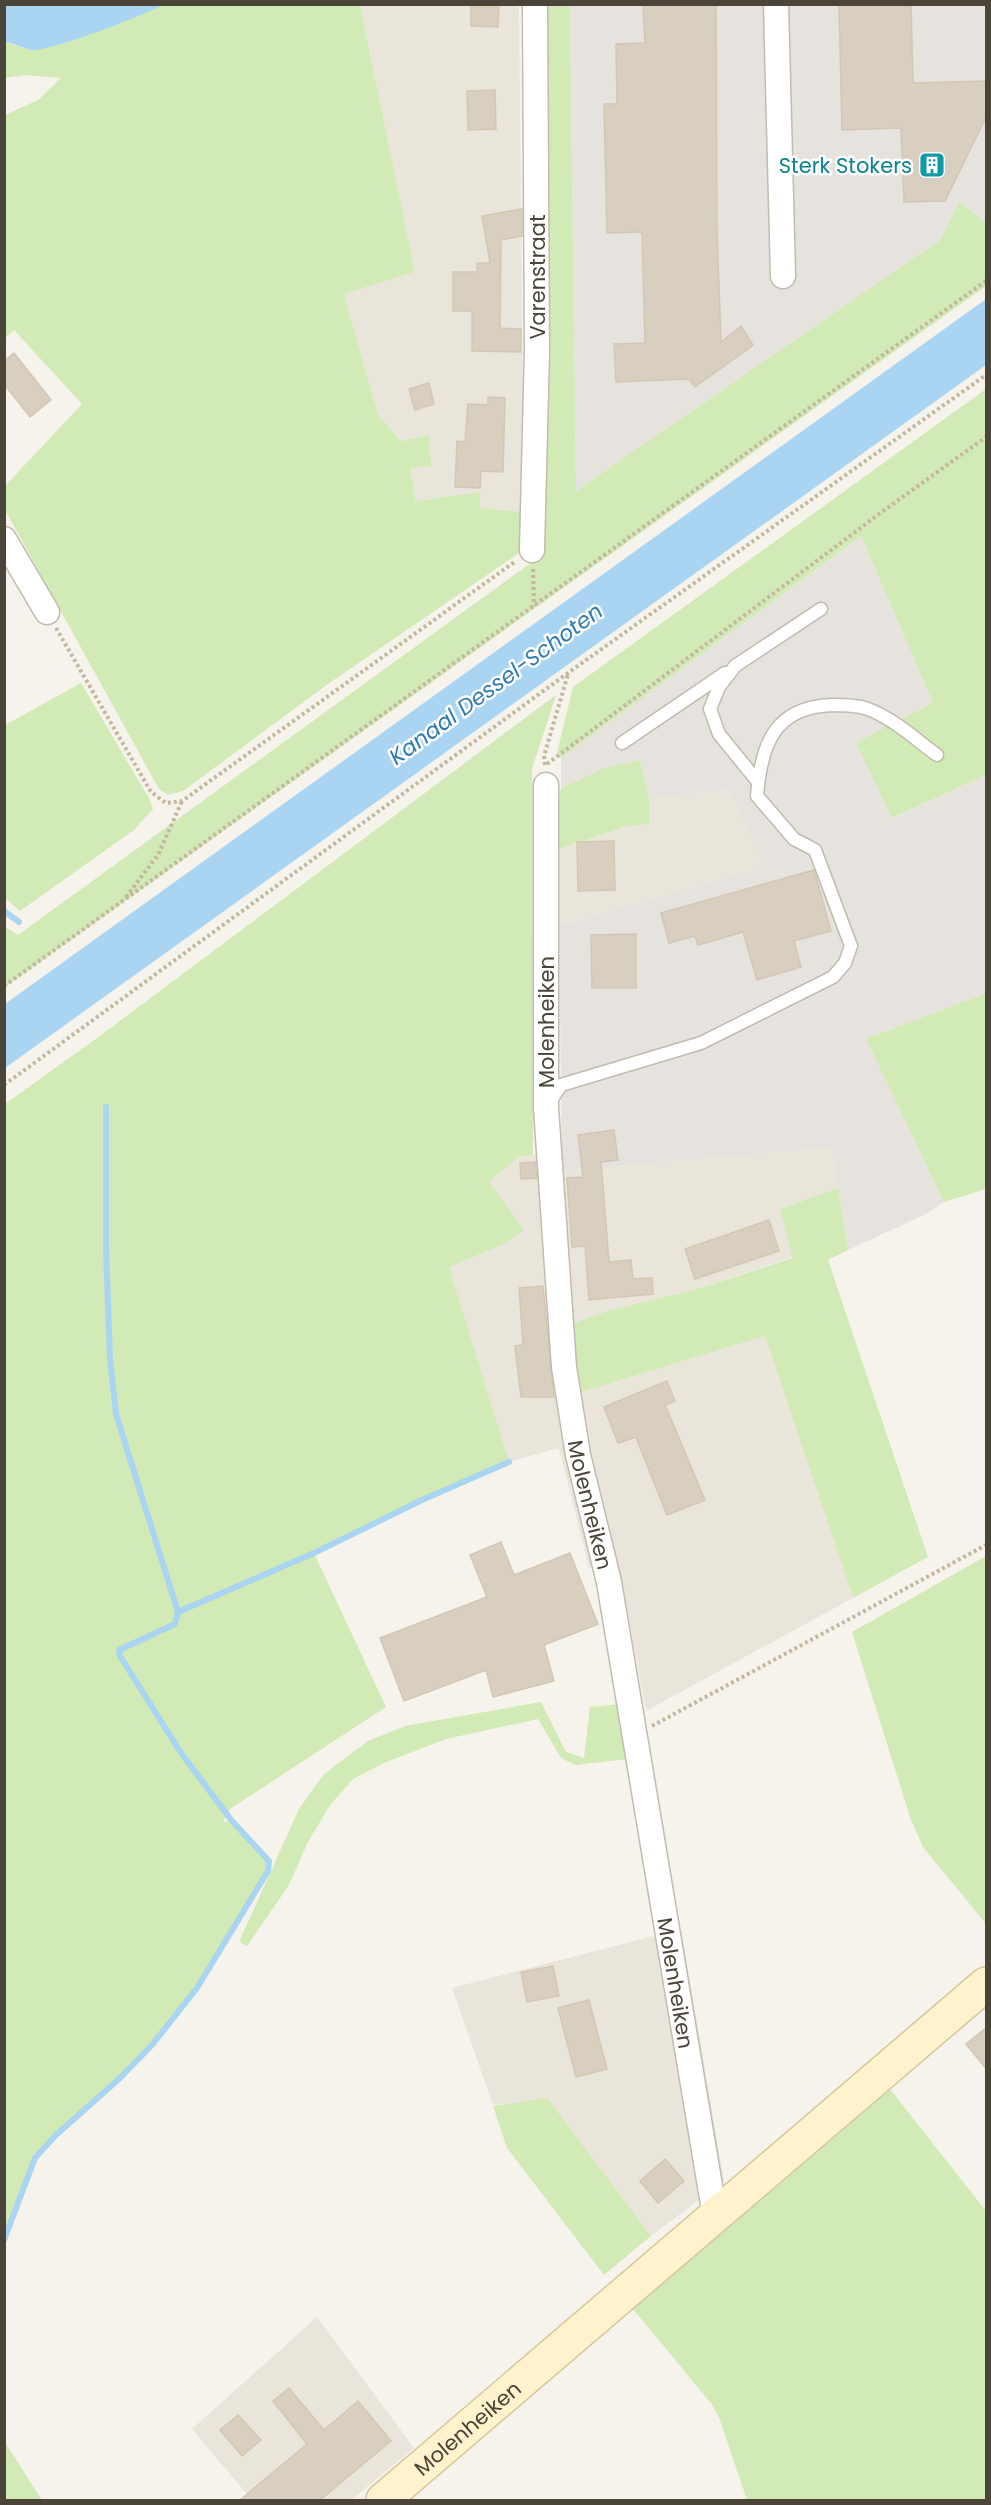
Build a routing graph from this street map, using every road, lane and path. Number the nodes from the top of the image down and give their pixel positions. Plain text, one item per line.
1 (535, 4) edge
2 (776, 4) edge
3 (783, 276) dead end
4 (987, 281) edge
5 (987, 375) edge
6 (987, 437) edge
7 (4, 539) edge
8 (532, 550) junction
9 (534, 607) junction
10 (821, 609) dead end
11 (47, 612) joint
12 (735, 666) junction
13 (568, 674) junction
14 (622, 744) dead end
15 (937, 755) dead end
16 (545, 776) junction
17 (758, 782) junction
18 (182, 801) junction
19 (122, 902) junction
20 (4, 986) edge
21 (4, 1085) edge
22 (546, 1108) junction
23 (987, 1545) edge
24 (634, 1736) junction
25 (987, 1984) edge
26 (715, 2217) junction
27 (383, 2500) edge

1 - 8 street, Varenstraat
2 - 3 street
4 - 9 path
5 - 13 path
6 - 16 path
7 - 11 street
8 - 9 path
8 - 18 path
9 - 19 path
10 - 12 lane
11 - 18 path
12 - 14 lane
12 - 17 lane
13 - 16 path
13 - 21 path
15 - 17 lane
16 - 22 street, Molenheiken
17 - 22 lane
18 - 19 path
19 - 20 path
22 - 24 street, Molenheiken
23 - 24 path
24 - 26 street, Molenheiken
25 - 26 street, Molenheiken
26 - 27 street, Molenheiken

